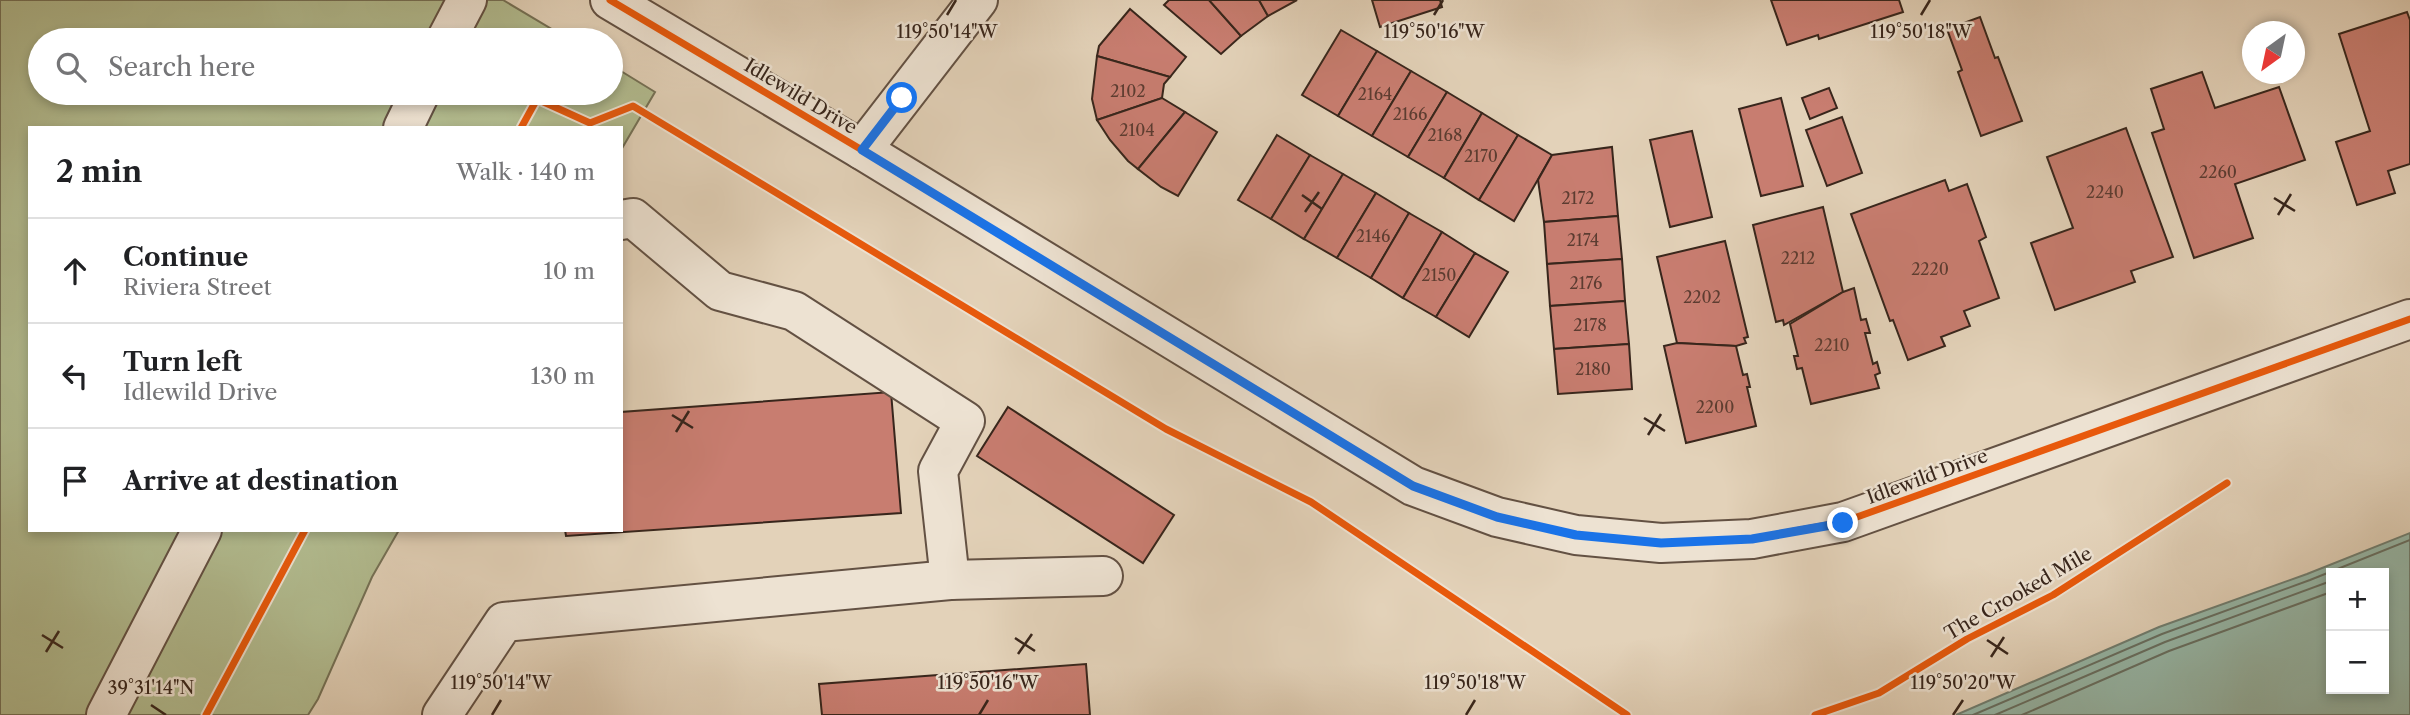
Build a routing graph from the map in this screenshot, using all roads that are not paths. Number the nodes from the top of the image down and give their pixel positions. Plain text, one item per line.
1 (467, 0) edge
2 (610, 0) edge
3 (978, 0) edge
4 (452, 28) edge
5 (414, 105) edge
6 (404, 126) edge
7 (862, 150) junction
8 (623, 220) edge
9 (2410, 319) edge
10 (201, 532) edge
11 (1103, 576) dead end
12 (950, 580) junction
13 (106, 715) edge
14 (442, 715) edge

1 - 4 street
2 - 7 street, Idlewild Drive
3 - 7 street
5 - 6 street
7 - 9 street, Idlewild Drive
8 - 12 street
10 - 13 street
11 - 12 street
12 - 14 street

